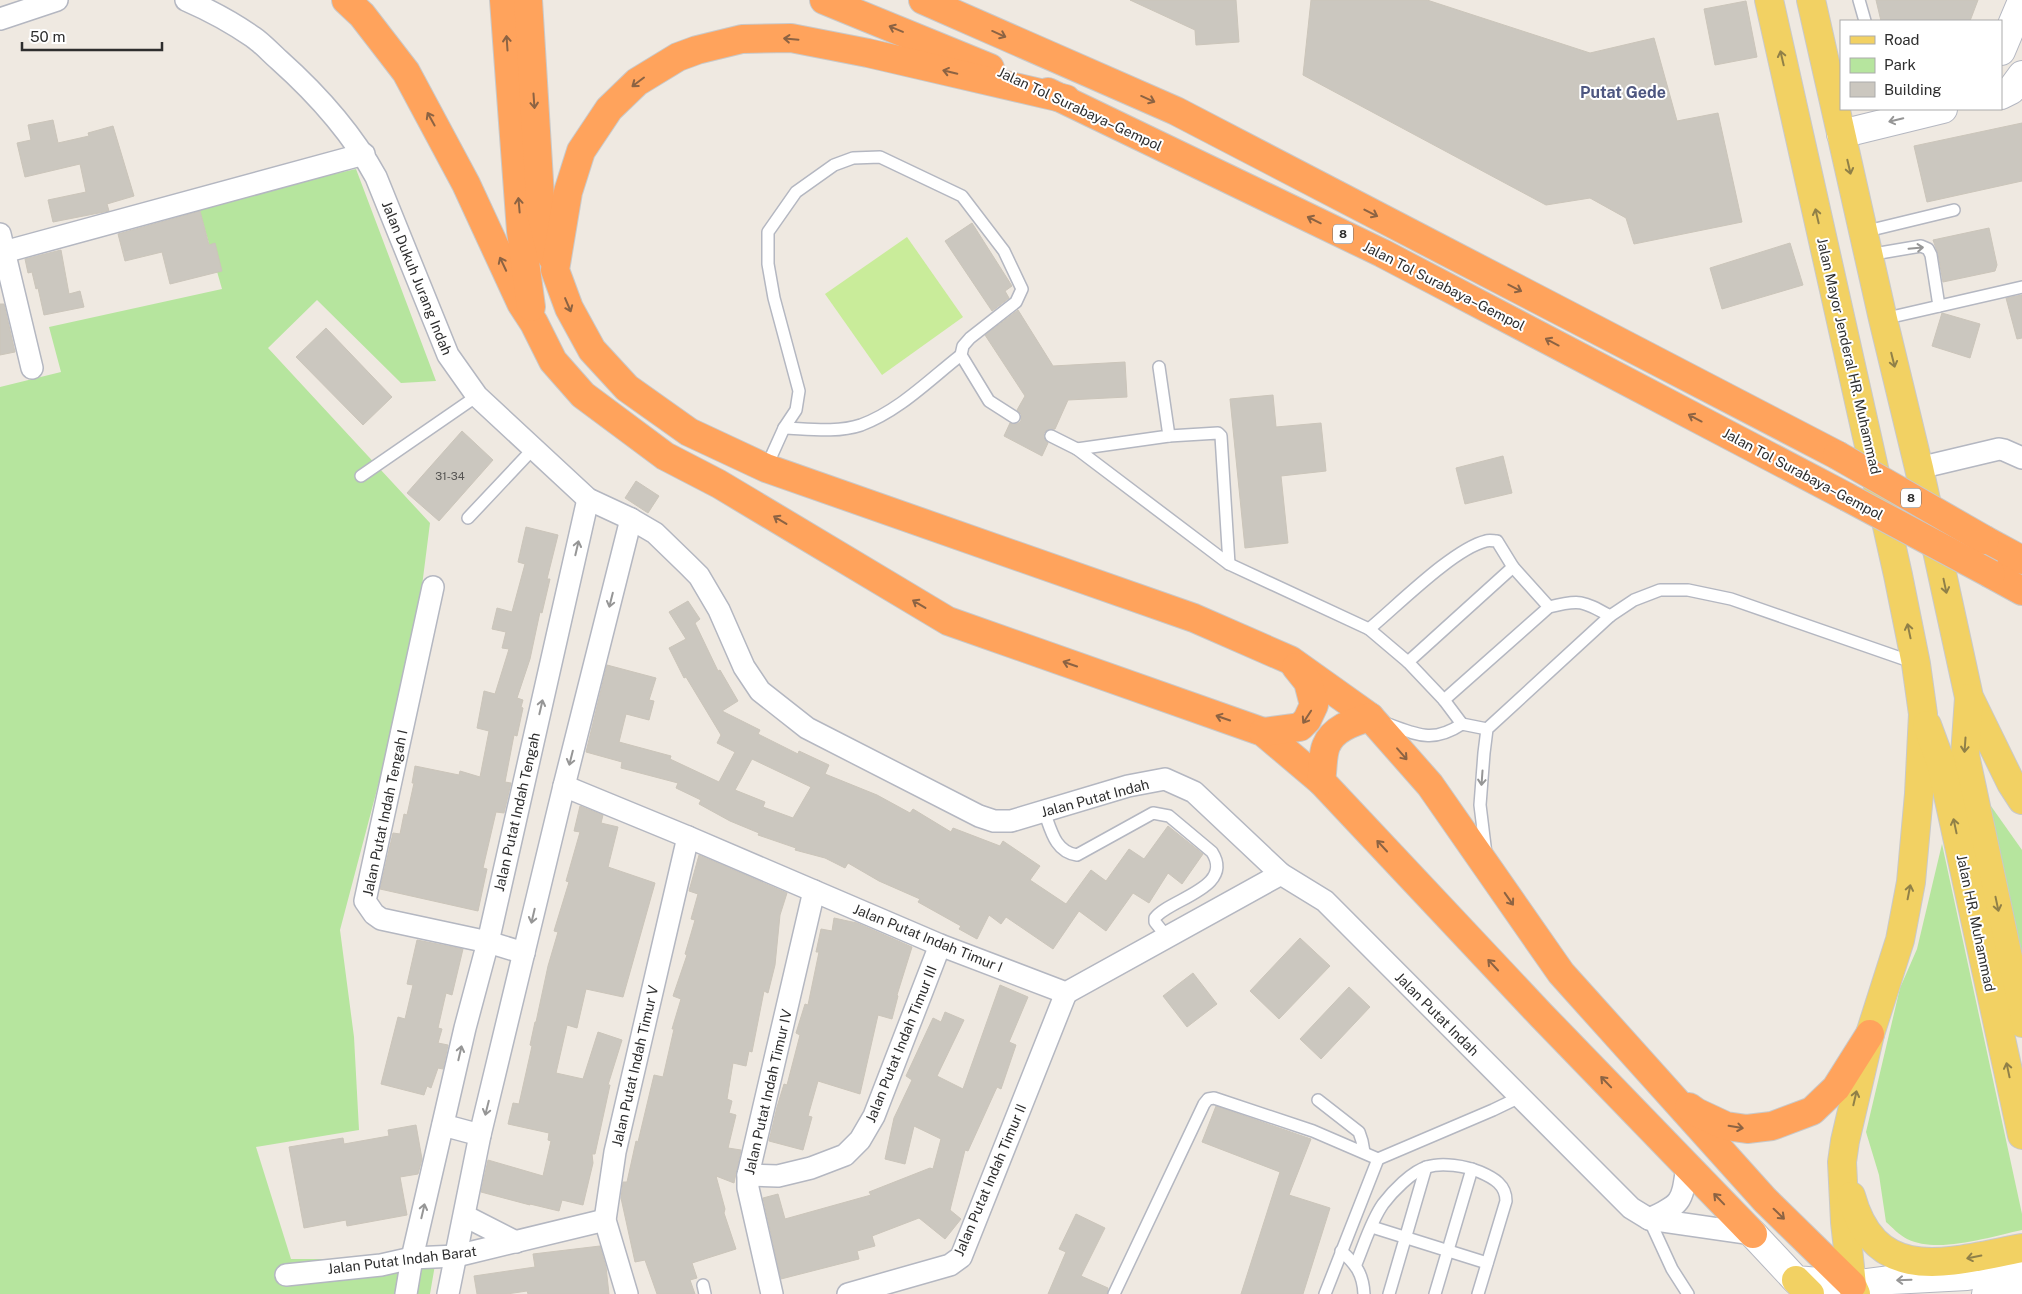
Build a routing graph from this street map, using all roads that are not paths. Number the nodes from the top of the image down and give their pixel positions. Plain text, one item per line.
1 (57, 0) edge
2 (186, 0) edge
3 (346, 0) edge
4 (504, 0) edge
5 (528, 0) edge
6 (824, 0) edge
7 (922, 0) edge
8 (1769, 0) edge
9 (1811, 0) edge
10 (1859, 0) edge
11 (2022, 1) edge
12 (0, 19) edge
13 (1865, 20) edge
14 (2002, 49) edge
15 (1837, 97) edge
16 (1066, 99) junction
17 (1940, 110) edge
18 (1841, 134) junction
19 (364, 154) junction
20 (1954, 210) dead end
21 (2, 243) edge
22 (1866, 244) junction
23 (555, 270) junction
24 (2022, 287) edge
25 (1939, 306) junction
26 (1883, 319) junction
27 (534, 323) junction
28 (960, 355) junction
29 (1159, 367) dead end
30 (32, 368) dead end
31 (477, 396) junction
32 (1014, 417) dead end
33 (784, 428) junction
34 (1051, 436) dead end
35 (1169, 436) junction
36 (533, 449) junction
37 (1077, 449) junction
38 (2022, 458) edge
39 (766, 468) junction
40 (1919, 468) junction
41 (361, 476) dead end
42 (588, 499) junction
43 (468, 518) dead end
44 (631, 519) junction
45 (2022, 560) edge
46 (1229, 564) junction
47 (1513, 567) junction
48 (433, 587) dead end
49 (2022, 591) edge
50 (1549, 607) junction
51 (1610, 616) junction
52 (1369, 629) junction
53 (1290, 660) junction
54 (1408, 662) junction
55 (1916, 664) junction
56 (1969, 697) junction
57 (1444, 700) junction
58 (1923, 714) junction
59 (1371, 718) junction
60 (1462, 724) junction
61 (1487, 729) junction
62 (1263, 732) junction
63 (1321, 781) junction
64 (564, 786) junction
65 (2022, 800) edge
66 (1044, 812) junction
67 (688, 837) junction
68 (1488, 868) junction
69 (1281, 874) junction
70 (814, 891) junction
71 (1167, 937) junction
72 (488, 942) junction
73 (940, 945) junction
74 (524, 953) junction
75 (1066, 993) junction
76 (2022, 1023) edge
77 (1870, 1034) junction
78 (1652, 1075) junction
79 (1520, 1096) junction
80 (1318, 1100) dead end
81 (443, 1125) junction
82 (480, 1135) junction
83 (2022, 1135) edge
84 (1845, 1141) junction
85 (1364, 1152) junction
86 (1378, 1159) junction
87 (1686, 1166) junction
88 (1426, 1167) junction
89 (1472, 1169) junction
90 (748, 1175) junction
91 (465, 1216) junction
92 (1649, 1219) junction
93 (604, 1220) junction
94 (1372, 1227) junction
95 (1753, 1234) junction
96 (1406, 1238) junction
97 (516, 1242) junction
98 (2022, 1248) edge
99 (1341, 1251) junction
100 (1448, 1251) junction
101 (456, 1256) junction
102 (412, 1258) junction
103 (1487, 1263) junction
104 (1356, 1264) junction
105 (2022, 1267) edge
106 (286, 1274) dead end
107 (1803, 1287) edge
108 (2022, 1288) edge
109 (1860, 1291) edge
110 (406, 1294) edge
111 (448, 1294) edge
112 (627, 1294) edge
113 (772, 1294) edge
114 (848, 1294) edge
115 (1114, 1294) edge
116 (1325, 1294) edge
117 (1364, 1294) edge
118 (1389, 1294) edge
119 (1435, 1294) edge
120 (1478, 1294) edge
121 (1688, 1294) edge
122 (1986, 1294) edge

1 - 12 street
2 - 19 street, Jalan Dukuh Jurang Indah
27 -> 3 highway
27 -> 4 highway
5 -> 23 highway
16 -> 6 highway, Jalan Tol Surabaya–Gempol / 8
7 -> 45 highway, 8, bridge
55 -> 8 main road, Jalan Mayor Jenderal HR. Muhammad
9 - 15 main road
10 - 13 lane
11 - 14 street
15 - 18 main road
16 -> 23 highway
49 -> 16 highway, Jalan Tol Surabaya–Gempol / 8, bridge
17 -> 18 street
18 -> 22 main road
19 - 21 street
19 - 31 street, Jalan Dukuh Jurang Indah
20 - 22 lane
21 - 30 street
22 -> 25 lane
22 - 26 main road
23 -> 39 highway
24 - 25 lane
25 - 26 lane
26 -> 40 main road
62 -> 27 highway
28 - 32 lane
28 - 33 lane
28 - 33 lane
29 - 35 lane
31 - 36 street, Jalan Dukuh Jurang Indah
31 - 41 lane
33 - 39 lane
34 - 37 lane
35 - 37 lane
35 - 46 lane
36 - 42 street, Jalan Dukuh Jurang Indah
36 - 43 lane
37 - 46 lane
38 - 40 street
39 - 53 highway
40 -> 56 main road
42 - 44 street, Jalan Putat Indah
72 -> 42 street, Jalan Putat Indah Tengah
44 -> 64 street
44 - 66 street, Jalan Putat Indah
46 - 52 lane
47 - 50 lane
47 - 52 lane
47 - 54 lane
48 - 72 street, Jalan Putat Indah Tengah I
50 - 51 lane
50 - 57 lane
51 - 55 lane
51 - 61 lane
52 - 54 lane
53 - 59 highway
53 -> 62 highway
54 - 57 lane
55 - 58 main road, Jalan Mayor Jenderal HR. Muhammad
56 - 65 main road
56 -> 76 main road, Jalan HR. Muhammad
57 - 60 lane
77 -> 58 main road
83 -> 58 main road, Jalan HR. Muhammad
59 - 60 lane
59 - 63 highway
59 -> 68 highway
60 - 61 lane
61 -> 68 lane
62 - 63 highway
87 -> 63 highway
64 - 67 street, Jalan Putat Indah Timur I
64 -> 74 street
66 - 69 street, Jalan Putat Indah
66 - 71 lane
67 - 70 street, Jalan Putat Indah Timur I
67 - 93 street, Jalan Putat Indah Timur V
68 -> 78 highway
69 - 71 street
69 - 79 street, Jalan Putat Indah
70 - 73 street, Jalan Putat Indah Timur I
70 - 90 street, Jalan Putat Indah Timur IV
71 - 75 street
72 - 74 street, Jalan Putat Indah Tengah I
81 -> 72 street, Jalan Putat Indah Tengah
73 - 75 street, Jalan Putat Indah Timur I
73 - 90 street, Jalan Putat Indah Timur III
74 -> 82 street
75 - 114 street, Jalan Putat Indah Timur II
78 -> 77 highway
84 -> 77 main road
78 -> 109 highway
79 - 86 lane
79 - 92 street, Jalan Putat Indah
80 - 85 lane
81 - 82 street
102 -> 81 street, Jalan Putat Indah Tengah
82 - 91 street
98 -> 84 main road
84 - 109 main road
85 - 86 lane
85 - 115 lane
86 - 99 lane
87 - 92 street
95 -> 87 highway
88 - 89 lane
88 - 94 lane
88 - 96 lane
89 - 100 lane
89 - 103 lane
90 - 113 street, Jalan Putat Indah Timur IV
91 - 97 street
91 - 101 street
92 - 95 street, Jalan Putat Indah
92 - 121 lane
93 - 97 street, Jalan Putat Indah Barat
93 - 112 street, Jalan Putat Indah Timur V
94 - 96 lane
94 - 104 lane
95 - 107 street
96 - 100 lane
96 - 118 lane
97 - 101 street, Jalan Putat Indah Barat
99 - 104 lane
99 - 116 lane
100 - 103 lane
100 - 119 lane
101 - 102 street, Jalan Putat Indah Barat
101 - 111 street
102 - 106 street, Jalan Putat Indah Barat
102 - 110 street, Jalan Putat Indah Tengah
103 - 120 lane
104 - 117 lane
105 -> 109 street
107 - 109 street
108 - 122 street

